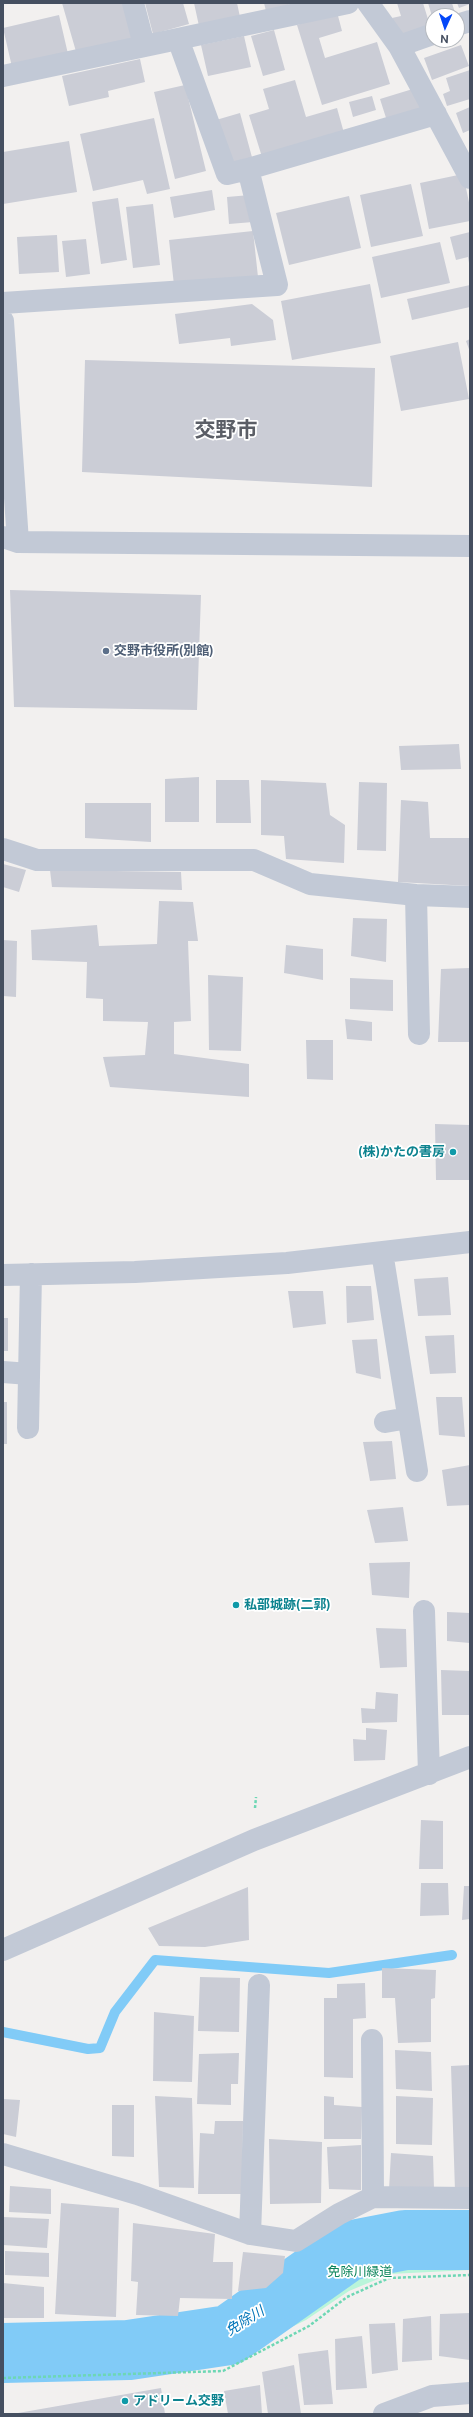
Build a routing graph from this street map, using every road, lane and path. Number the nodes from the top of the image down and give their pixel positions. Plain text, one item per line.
1 (134, 3) edge
2 (348, 3) edge
3 (368, 3) edge
4 (425, 37) edge
5 (178, 39) junction
6 (144, 45) junction
7 (399, 46) junction
8 (3, 76) edge
9 (436, 114) junction
10 (248, 169) junction
11 (470, 178) edge
12 (3, 303) edge
13 (3, 321) edge
14 (10, 539) edge
15 (470, 546) edge
16 (3, 849) edge
17 (416, 895) junction
18 (470, 896) edge
19 (419, 1034) dead end
20 (470, 1242) edge
21 (382, 1252) junction
22 (31, 1274) junction
23 (3, 1275) edge
24 (3, 1372) edge
25 (29, 1374) junction
26 (408, 1418) junction
27 (385, 1422) dead end
28 (28, 1428) dead end
29 (417, 1471) dead end
30 (424, 1611) dead end
31 (470, 1757) edge
32 (429, 1774) junction
33 (3, 1950) edge
34 (259, 1985) dead end
35 (372, 2040) dead end
36 (3, 2154) edge
37 (373, 2197) junction
38 (470, 2198) edge
39 (250, 2234) junction
40 (470, 2275) edge
41 (3, 2378) edge
42 (470, 2393) edge
43 (384, 2414) edge

1 - 6 street
2 - 5 street
3 - 7 street
4 - 7 street
5 - 6 street
5 - 10 street
6 - 8 street
7 - 9 street
9 - 10 street
9 - 11 street
10 - 12 street
13 - 14 street
14 - 15 street
16 - 17 street
17 - 18 street
17 - 19 street
20 - 21 street
21 - 22 street
21 - 26 street
22 - 23 street
22 - 25 street
24 - 25 street
25 - 28 street
26 - 27 street
26 - 29 street
30 - 32 street
31 - 32 street
32 - 33 street
34 - 39 street
35 - 37 street
36 - 39 street
37 - 38 street
37 - 39 street
40 - 41 path
42 - 43 street

